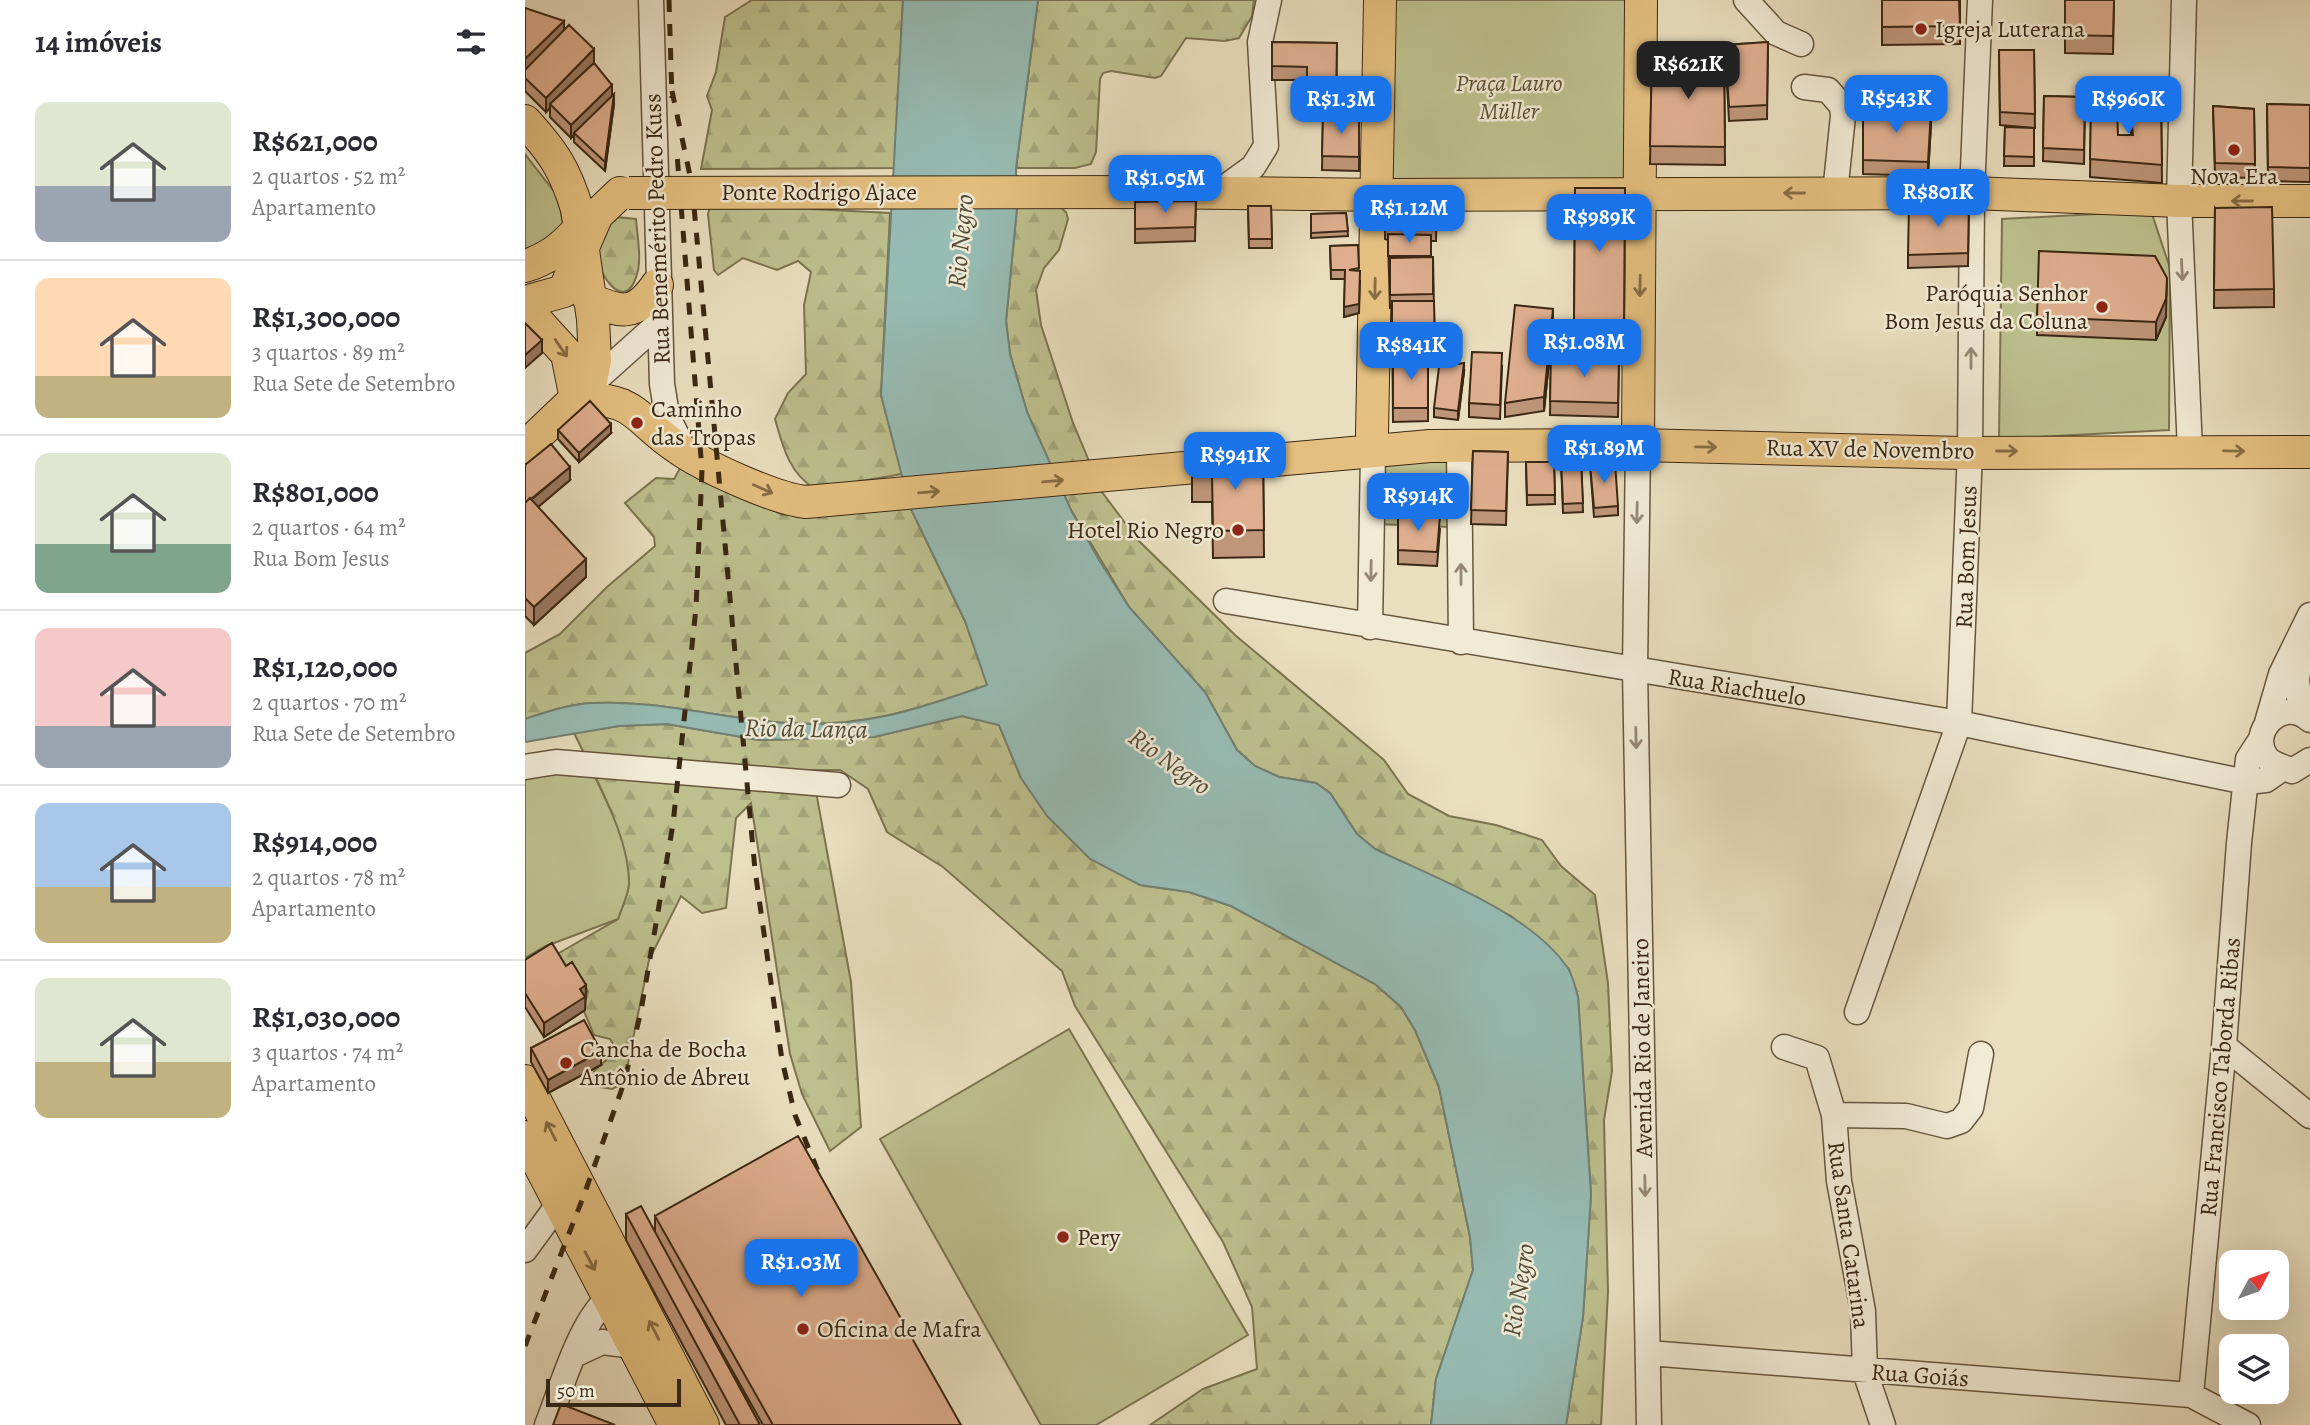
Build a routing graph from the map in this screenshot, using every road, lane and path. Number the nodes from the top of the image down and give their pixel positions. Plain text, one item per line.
1 (651, 0) edge
2 (1269, 0) edge
3 (1380, 0) edge
4 (1641, 0) edge
5 (1746, 0) edge
6 (1980, 0) edge
7 (2185, 0) edge
8 (1801, 44) dead end
9 (1804, 87) dead end
10 (525, 121) edge
11 (525, 136) edge
12 (558, 163) junction
13 (1220, 191) junction
14 (625, 193) junction
15 (1641, 193) junction
16 (1835, 193) junction
17 (1972, 193) junction
18 (1377, 194) junction
19 (2179, 201) junction
20 (2310, 201) edge
21 (581, 242) junction
22 (525, 266) edge
23 (657, 285) junction
24 (589, 299) junction
25 (525, 302) edge
26 (525, 307) edge
27 (658, 324) junction
28 (583, 392) junction
29 (1372, 444) junction
30 (1638, 445) junction
31 (1444, 446) junction
32 (525, 447) edge
33 (2190, 450) junction
34 (1970, 451) junction
35 (2310, 452) edge
36 (686, 454) junction
37 (1226, 601) dead end
38 (2307, 621) edge
39 (1370, 627) junction
40 (1461, 642) junction
41 (1635, 670) junction
42 (2308, 718) edge
43 (1959, 723) junction
44 (2262, 736) junction
45 (525, 768) edge
46 (2285, 773) edge
47 (838, 785) dead end
48 (1857, 1012) dead end
49 (1784, 1046) dead end
50 (2224, 1046) junction
51 (1981, 1054) dead end
52 (525, 1081) edge
53 (1834, 1115) junction
54 (2310, 1116) edge
55 (525, 1137) edge
56 (568, 1191) junction
57 (525, 1250) edge
58 (619, 1289) junction
59 (634, 1346) junction
60 (1649, 1353) junction
61 (574, 1355) junction
62 (1865, 1371) junction
63 (2191, 1395) junction
64 (550, 1417) edge
65 (675, 1425) edge
66 (703, 1425) edge
67 (1650, 1425) edge
68 (1884, 1425) edge
69 (2248, 1425) edge

1 - 23 street, Rua Benemérito Pedro Kuss
2 - 13 street
3 - 18 main road
4 - 15 main road
5 - 8 street
6 - 17 street, Rua Bom Jesus
7 - 19 street
9 - 16 street
10 - 12 main road
11 - 12 main road
12 - 14 main road
12 - 21 main road
13 - 14 main road, Ponte Rodrigo Ajace, bridge
13 - 18 main road, Ponte Rodrigo Ajace
14 - 21 main road
16 -> 15 main road, Ponte Rodrigo Ajace
15 - 18 main road, Ponte Rodrigo Ajace
15 -> 30 main road
16 - 17 main road, Ponte Rodrigo Ajace
17 - 19 main road, Ponte Rodrigo Ajace
34 -> 17 street, Rua Bom Jesus
18 -> 29 main road
20 -> 19 main road, Ponte Rodrigo Ajace
19 -> 33 street
21 - 22 main road
21 - 24 main road
21 - 25 main road
23 - 24 main road
23 - 27 street, Rua Benemérito Pedro Kuss
24 - 28 main road
26 -> 28 main road
27 - 28 street
27 - 36 street, Rua Benemérito Pedro Kuss
28 - 32 main road
28 - 36 main road, Rua XV de Novembro
29 - 31 main road, Rua XV de Novembro
36 -> 29 main road, Rua XV de Novembro
29 -> 39 street
30 - 31 main road, Rua XV de Novembro
30 -> 34 main road, Rua XV de Novembro
30 -> 41 street, Avenida Rio de Janeiro
40 -> 31 street
34 -> 33 main road, Rua XV de Novembro
33 -> 35 main road, Rua XV de Novembro
34 - 43 street, Rua Bom Jesus
37 - 39 street, Rua Riachuelo
38 - 42 street
38 - 44 street, Rua Francisco Taborda Ribas
39 - 40 street, Rua Riachuelo
40 - 41 street, Rua Riachuelo
41 - 43 street, Rua Riachuelo
41 -> 60 street, Avenida Rio de Janeiro
42 - 44 street
43 - 46 street, Rua Riachuelo
43 - 48 street, Rua Bom Jesus
44 - 46 street
44 - 46 street, Rua Francisco Taborda Ribas
45 - 47 street
46 - 50 street, Rua Francisco Taborda Ribas
49 - 53 street
50 - 54 street
50 - 63 street, Rua Francisco Taborda Ribas
51 - 53 street, Rua Santa Catarina
56 -> 52 main road
53 - 62 street, Rua Santa Catarina
55 - 56 main road
56 - 57 street
56 - 58 main road
58 - 59 main road
58 - 61 street
66 -> 58 main road
59 - 61 street
59 - 65 main road
60 - 62 street, Rua Goiás
60 - 67 street, Avenida Rio de Janeiro
61 - 64 street
62 - 63 street, Rua Goiás
62 - 68 street, Rua Santa Catarina
63 - 69 street

